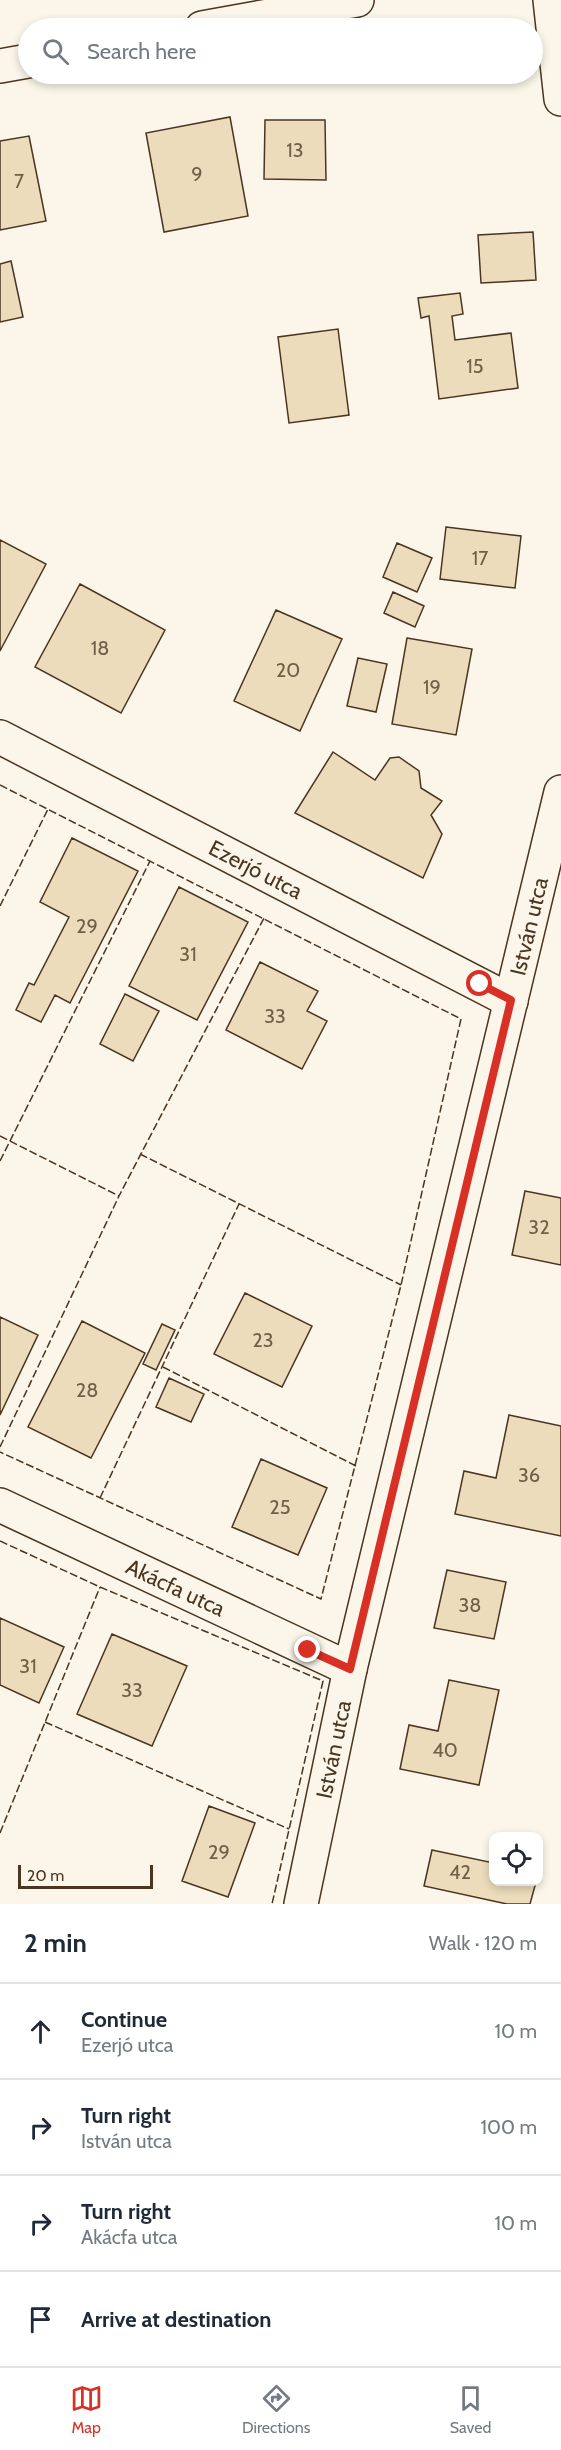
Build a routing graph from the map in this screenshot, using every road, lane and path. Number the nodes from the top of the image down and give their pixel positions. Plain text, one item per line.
1 (357, 0) edge
2 (550, 0) edge
3 (257, 18) edge
4 (18, 63) edge
5 (0, 66) edge
6 (561, 99) edge
7 (0, 737) edge
8 (561, 792) edge
9 (511, 1000) junction
10 (0, 1505) edge
11 (350, 1669) junction
12 (301, 1904) edge

1 - 3 street
2 - 6 street
4 - 5 street
7 - 9 street, Ezerjó utca
8 - 9 street, István utca
9 - 11 street, István utca
10 - 11 street, Akácfa utca
11 - 12 street, István utca

